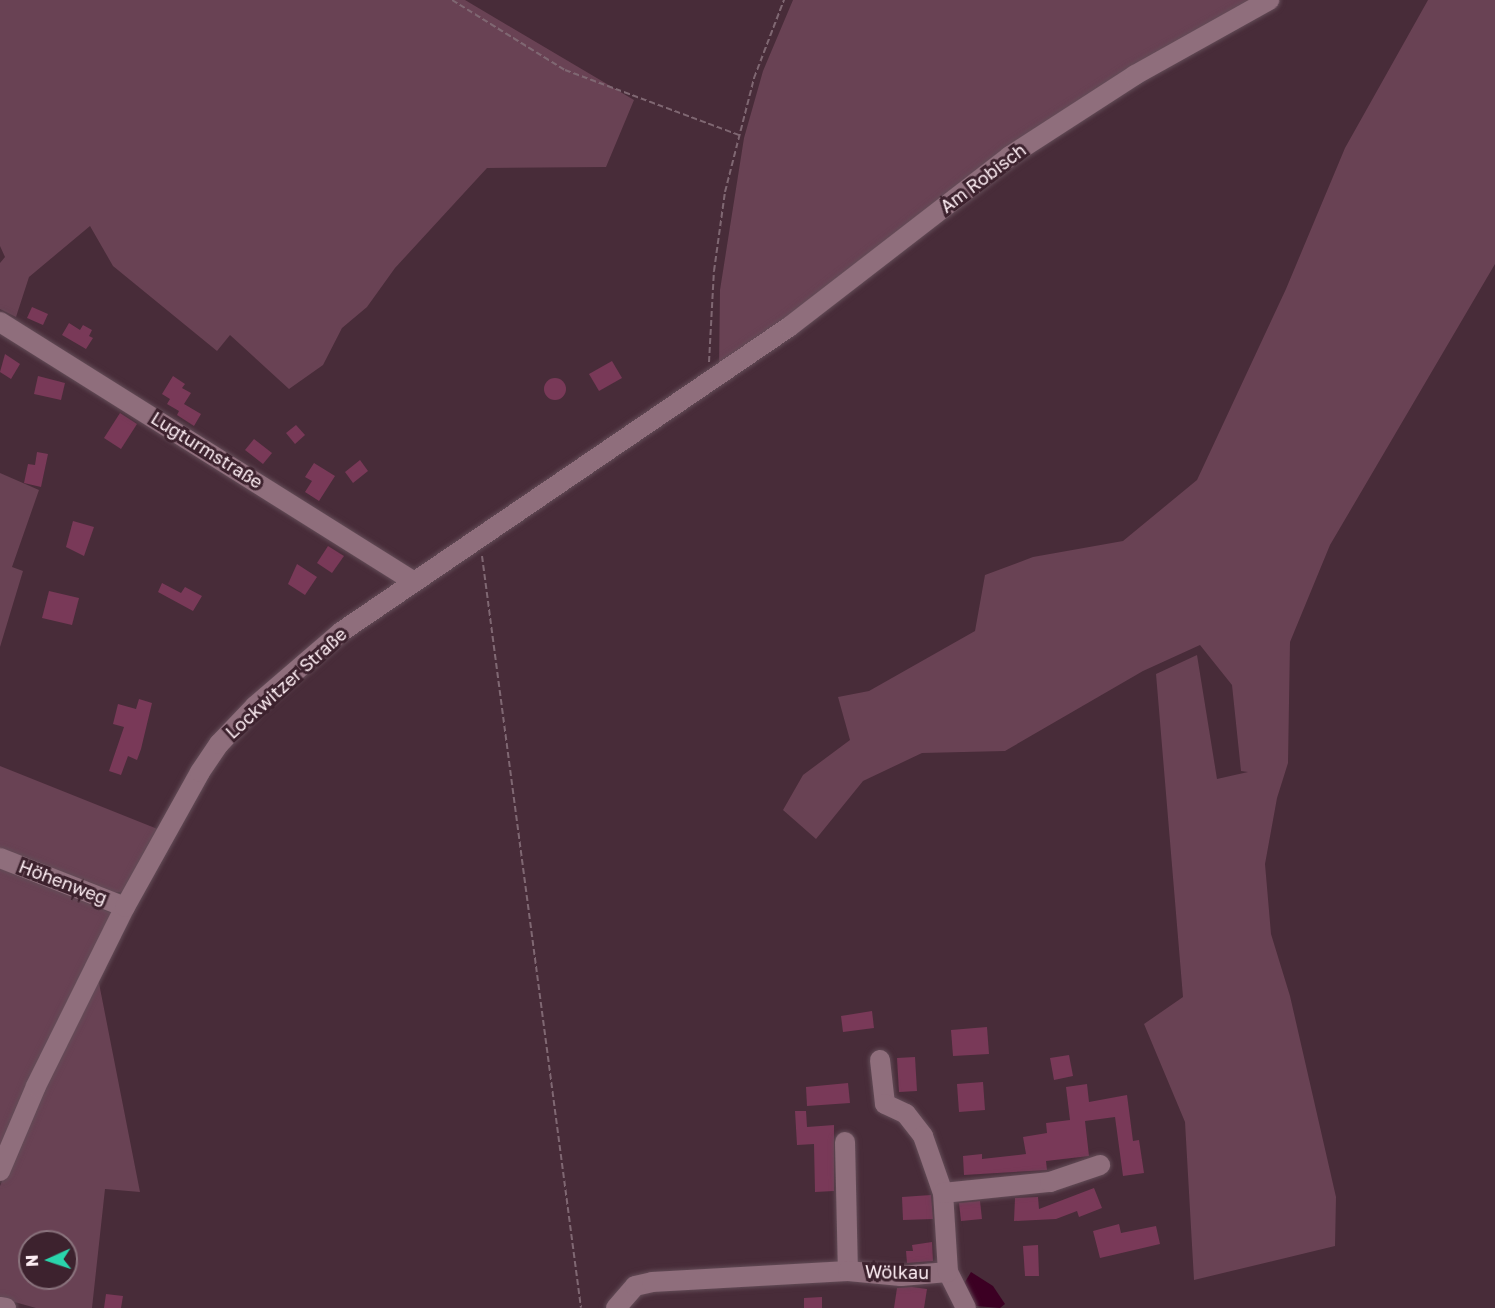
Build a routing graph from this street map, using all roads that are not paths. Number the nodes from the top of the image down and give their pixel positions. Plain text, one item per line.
1 (1269, 0) edge
2 (0, 322) edge
3 (691, 393) joint
4 (413, 580) junction
5 (0, 858) edge
6 (125, 907) junction
7 (880, 1060) dead end
8 (845, 1142) dead end
9 (1100, 1165) dead end
10 (0, 1171) edge
11 (943, 1193) junction
12 (848, 1270) junction
13 (948, 1272) junction
14 (0, 1307) edge
15 (6, 1308) edge
16 (616, 1308) edge
17 (966, 1308) edge

1 - 3 street, Am Robisch
2 - 4 street, Lugturmstraße
3 - 4 street, Lockwitzer Straße
4 - 6 street, Lockwitzer Straße
5 - 6 street, Höhenweg
6 - 10 street, Lockwitzer Straße
7 - 11 street, Wölkau
8 - 12 street
9 - 11 street
11 - 13 street, Wölkau
12 - 13 street, Wölkau
12 - 16 street, Wölkau
13 - 17 street
14 - 15 street

